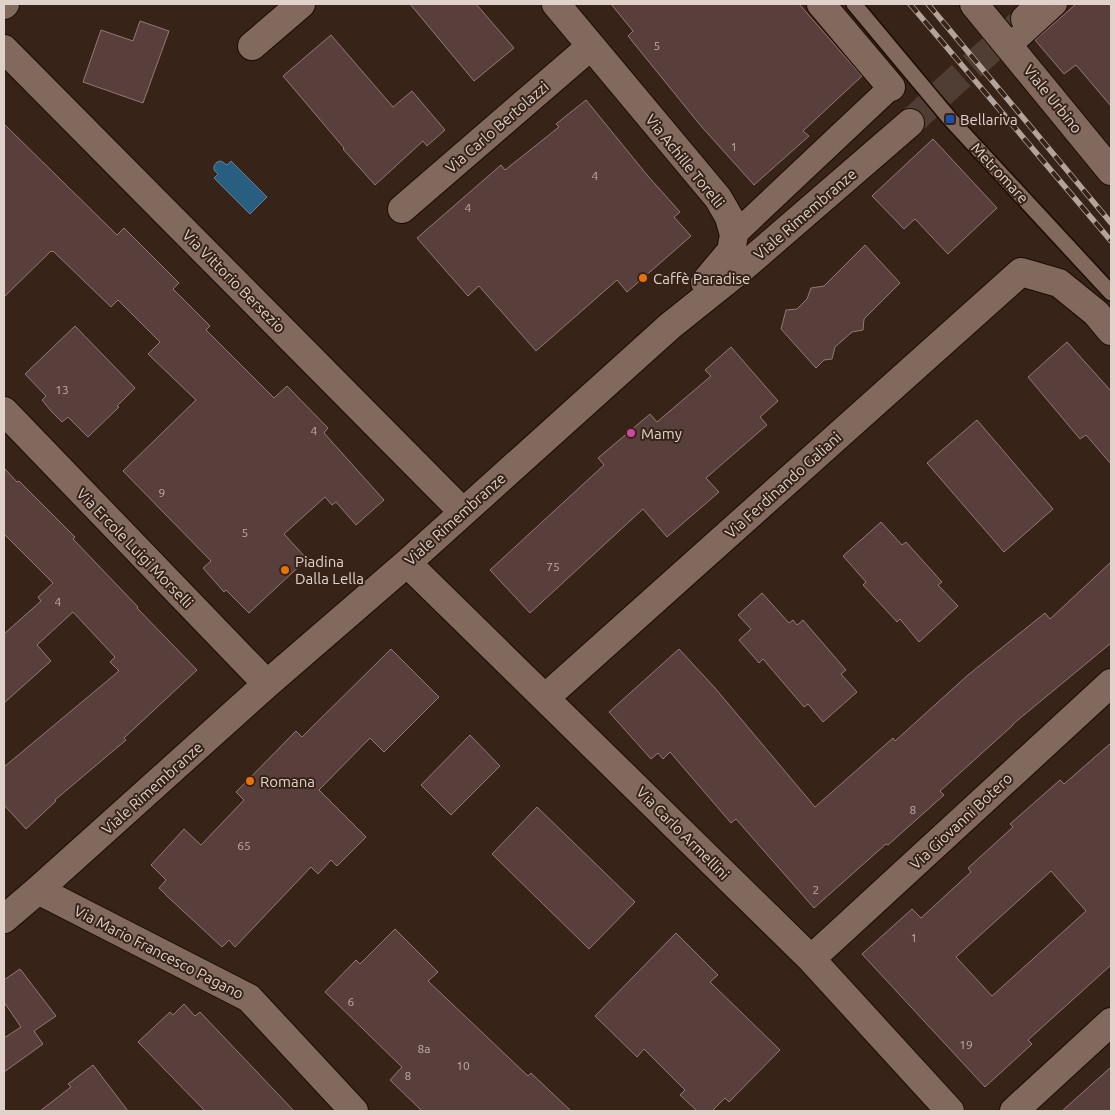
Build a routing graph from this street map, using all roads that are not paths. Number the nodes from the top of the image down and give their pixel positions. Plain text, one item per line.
1 (301, 4) edge
2 (556, 4) edge
3 (821, 4) edge
4 (854, 4) edge
5 (1055, 4) edge
6 (989, 18) edge
7 (252, 46) dead end
8 (591, 46) junction
9 (4, 49) edge
10 (891, 87) joint
11 (910, 124) tunnel mouth
12 (1111, 171) edge
13 (402, 208) dead end
14 (734, 235) junction
15 (1111, 294) edge
16 (670, 326) junction
17 (1111, 331) edge
18 (4, 411) edge
19 (464, 512) junction
20 (406, 563) junction
21 (1111, 683) edge
22 (267, 684) junction
23 (545, 698) junction
24 (38, 890) junction
25 (4, 919) edge
26 (810, 959) junction
27 (1111, 1022) edge
28 (354, 1111) edge
29 (950, 1111) edge
30 (1014, 1111) edge

1 - 7 street
2 - 8 street, Via Achille Torelli
3 - 10 street
4 - 15 lane, Metromare
5 - 6 street
6 - 12 street, Viale Urbino
8 - 13 street, Via Carlo Bertolazzi
8 - 14 street, Via Achille Torelli
9 - 19 street, Via Vittorio Bersezio
10 - 14 street
11 - 16 street, Viale Rimembranze
14 - 16 street
16 - 19 street, Viale Rimembranze
17 - 23 street, Via Ferdinando Galiani
18 - 22 street, Via Ercole Luigi Morselli
19 - 20 street, Viale Rimembranze
20 - 22 street, Viale Rimembranze
20 - 23 street, Via Carlo Armellini
21 - 26 street, Via Giovanni Botero
22 - 24 street, Viale Rimembranze
23 - 26 street, Via Carlo Armellini
24 - 25 street, Viale Rimembranze
24 - 28 street, Via Mario Francesco Pagano
26 - 29 street, Via Carlo Armellini
27 - 30 street

